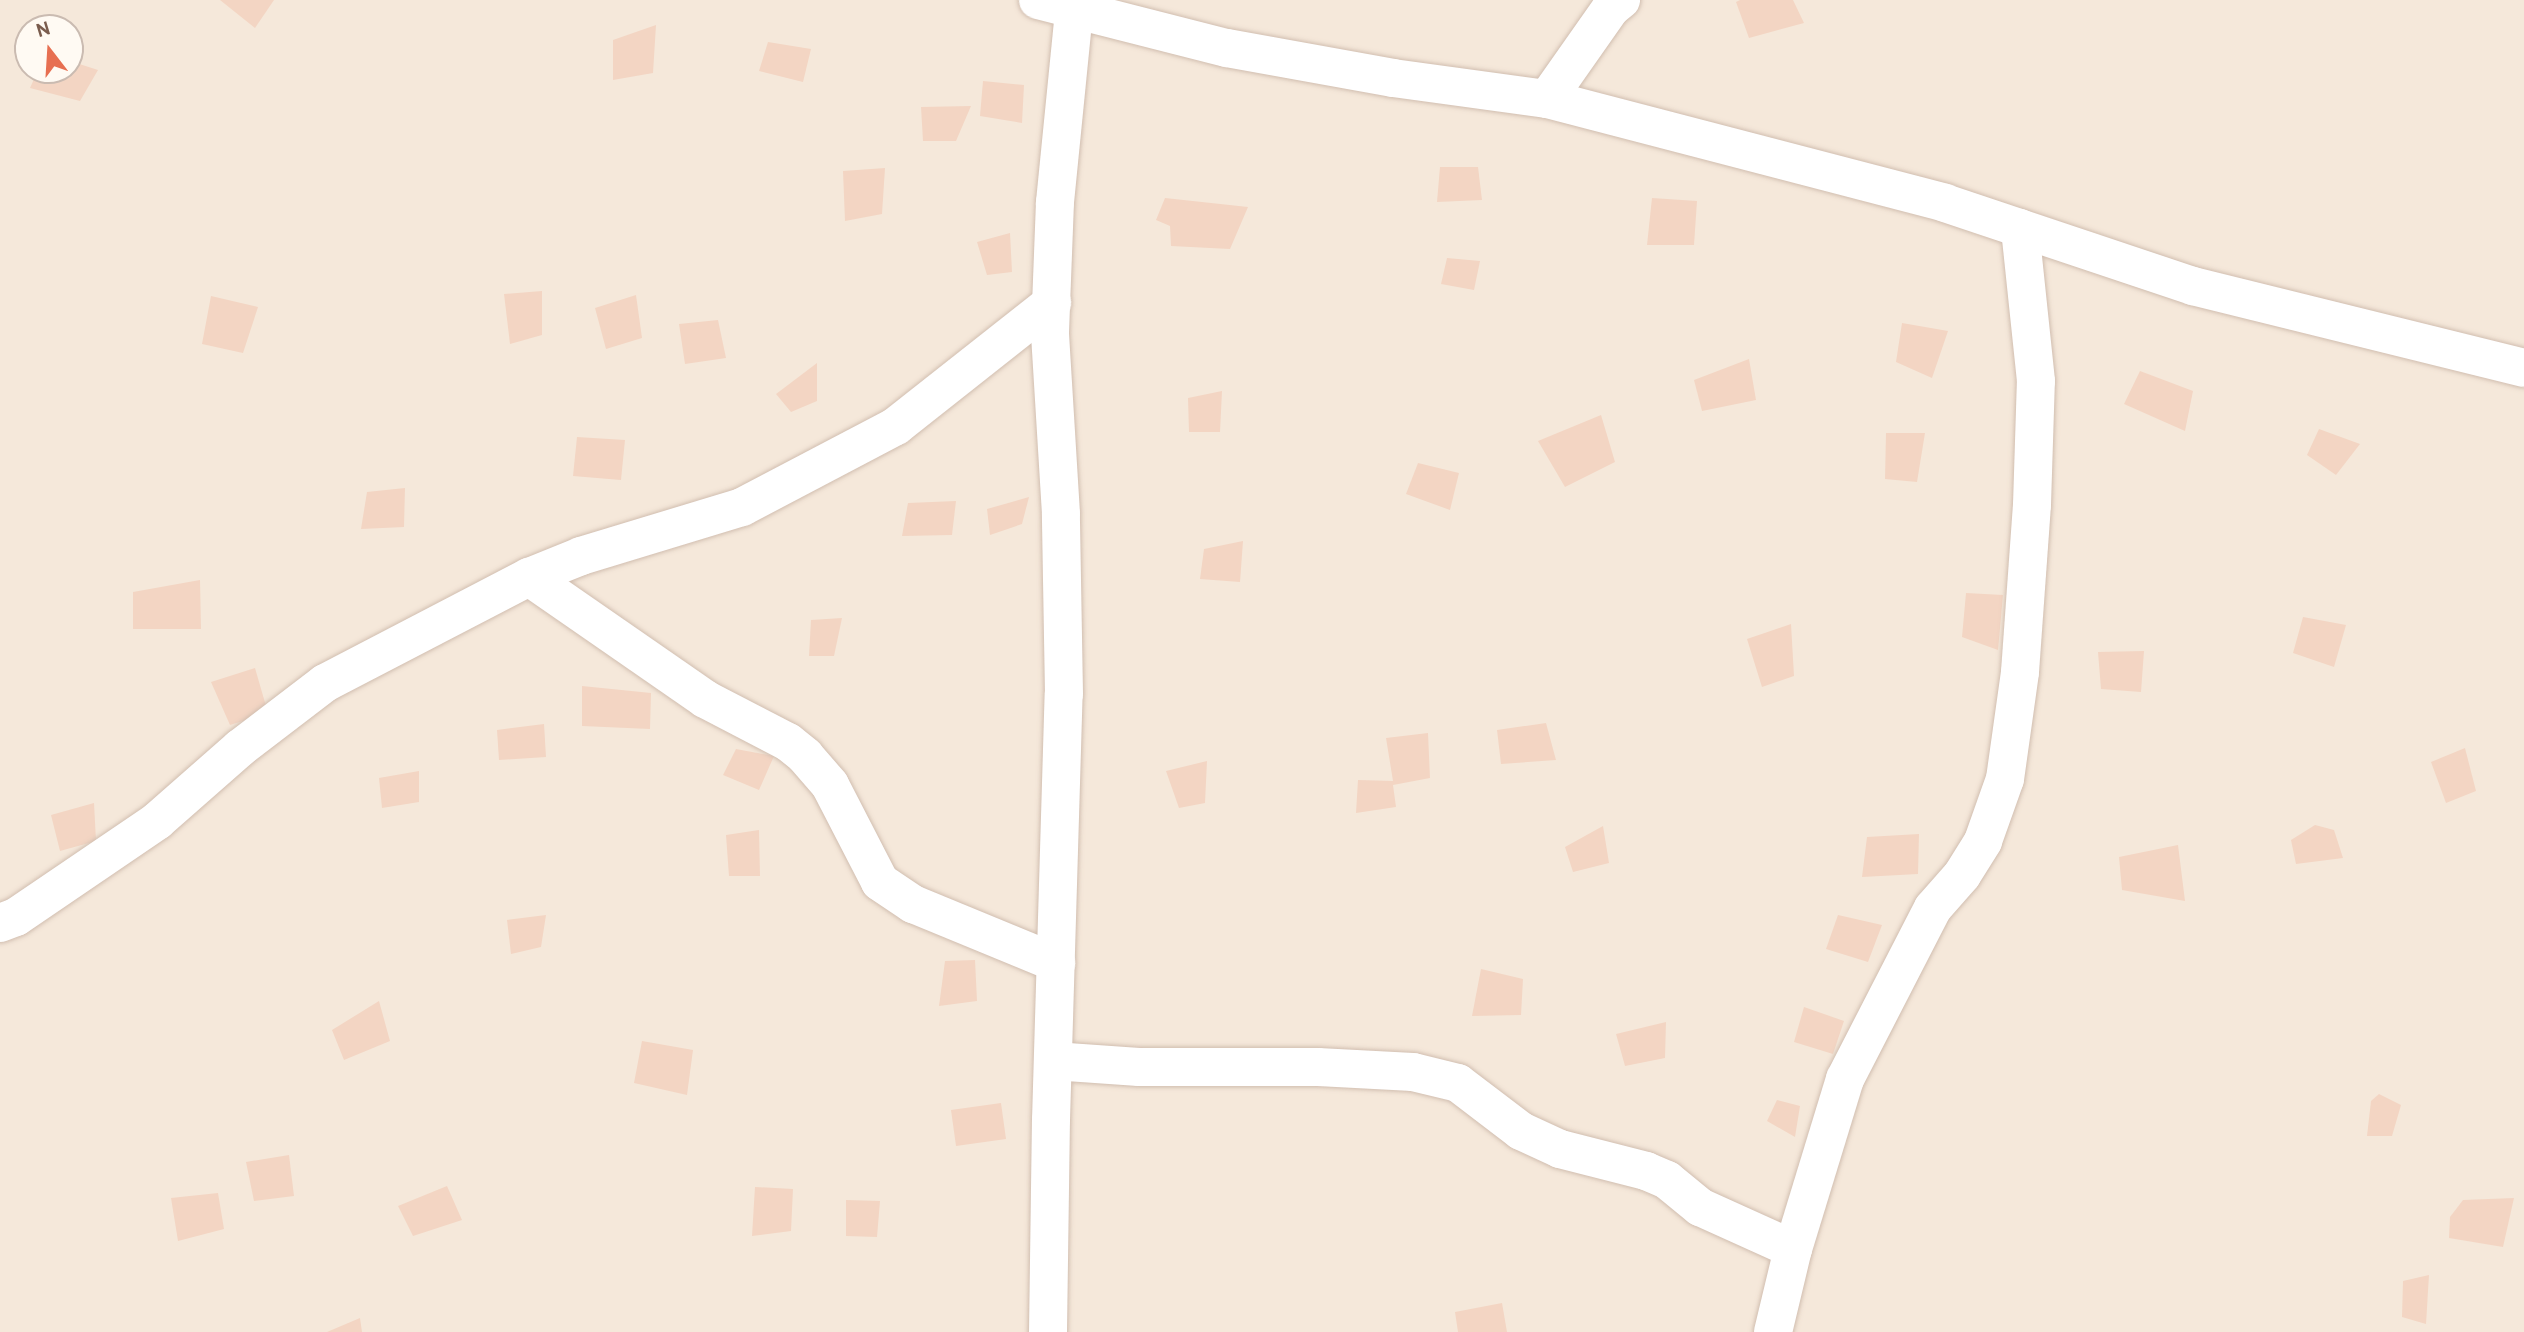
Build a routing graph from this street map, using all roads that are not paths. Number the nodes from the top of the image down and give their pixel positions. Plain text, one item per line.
1 (1038, 0) edge
2 (1621, 0) edge
3 (1074, 5) edge
4 (1547, 99) junction
5 (2020, 228) junction
6 (1052, 303) junction
7 (2524, 368) edge
8 (529, 577) junction
9 (0, 923) edge
10 (1056, 963) junction
11 (1053, 1060) junction
12 (1793, 1249) junction
13 (1048, 1332) edge
14 (1773, 1332) edge

1 - 3 street
2 - 4 street
3 - 4 street
3 - 6 street
4 - 5 street
5 - 7 street
5 - 12 street
6 - 8 street
6 - 10 street
8 - 9 street
8 - 10 street
10 - 11 street
11 - 12 street
11 - 13 street
12 - 14 street

